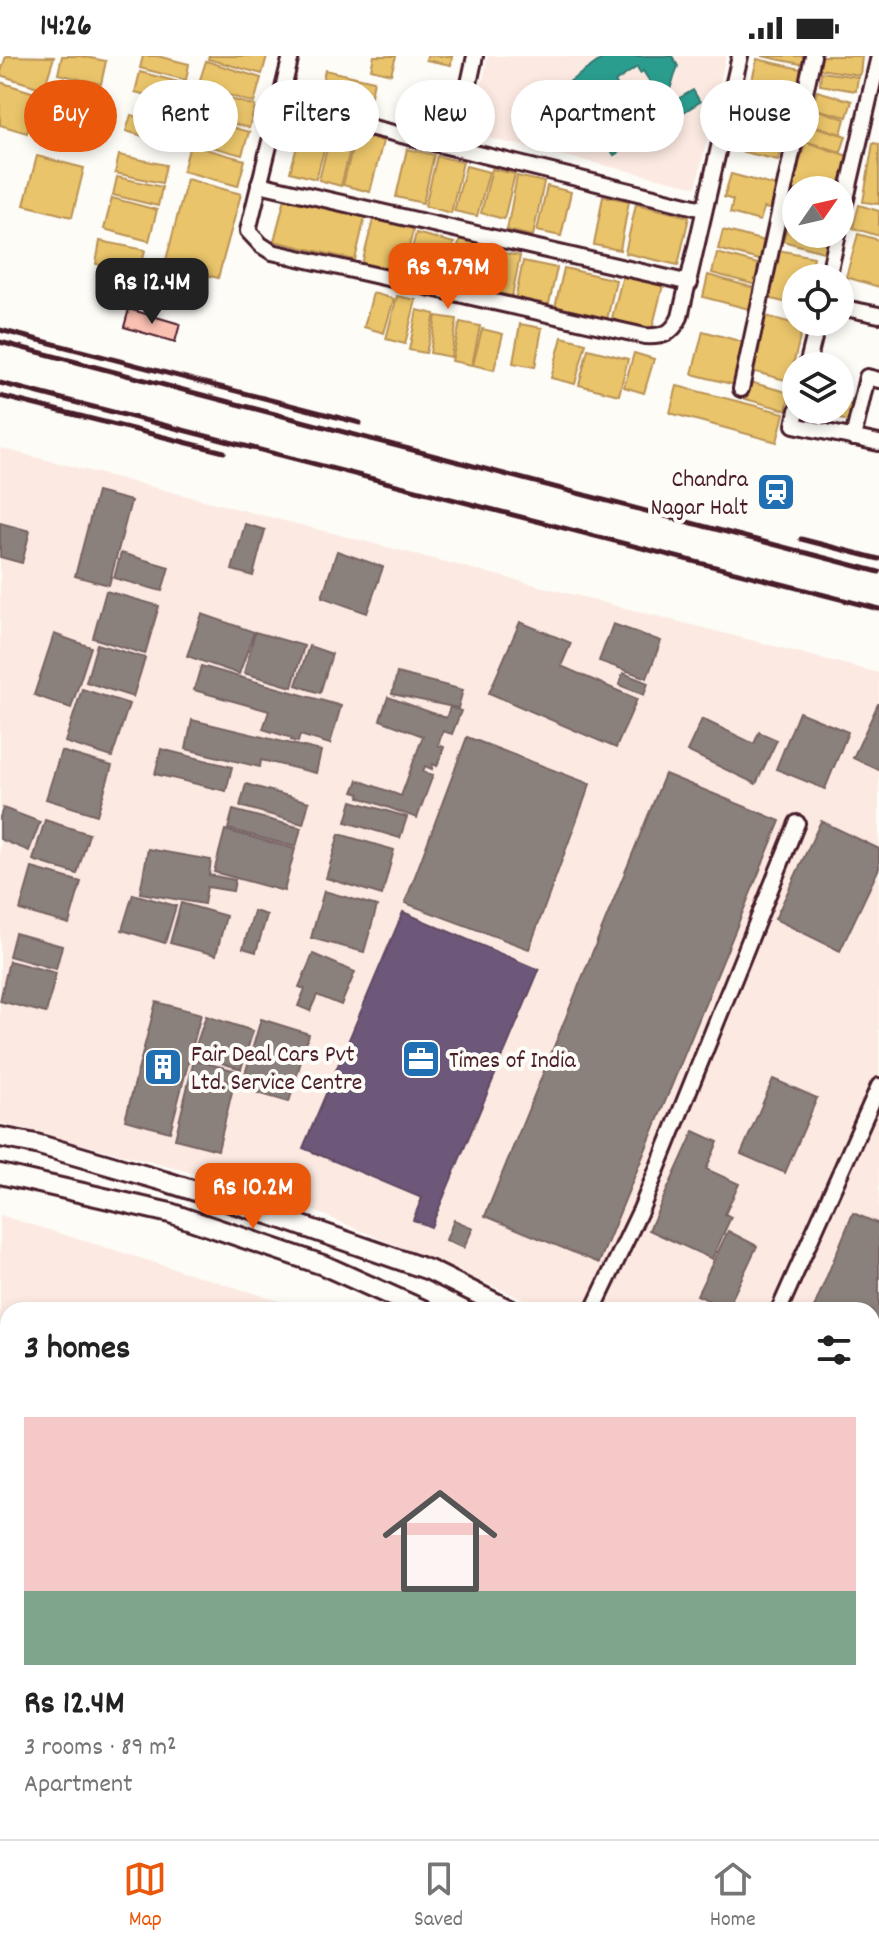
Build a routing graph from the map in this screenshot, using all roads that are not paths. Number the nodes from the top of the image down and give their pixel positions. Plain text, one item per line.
1 (291, 56) edge
2 (475, 56) edge
3 (740, 56) edge
4 (813, 56) edge
5 (879, 56) edge
6 (285, 80) edge
7 (470, 80) edge
8 (267, 152) edge
9 (471, 152) edge
10 (851, 176) edge
11 (259, 184) junction
12 (703, 209) junction
13 (690, 283) junction
14 (854, 310) edge
15 (879, 315) edge
16 (879, 380) edge
17 (741, 389) dead end
18 (794, 424) edge
19 (853, 438) junction
20 (879, 443) edge
21 (797, 823) dead end
22 (879, 1086) edge
23 (0, 1137) edge
24 (0, 1174) edge
25 (405, 1302) edge
26 (494, 1302) edge
27 (597, 1302) edge
28 (783, 1302) edge

1 - 6 street
2 - 7 street
3 - 12 street
4 - 17 street
5 - 10 street
8 - 11 street
9 - 12 street
11 - 13 street
11 - 13 street
12 - 13 street
14 - 15 street
16 - 19 street
18 - 19 street
19 - 20 street
21 - 27 street
22 - 28 street
23 - 26 street
24 - 25 street

